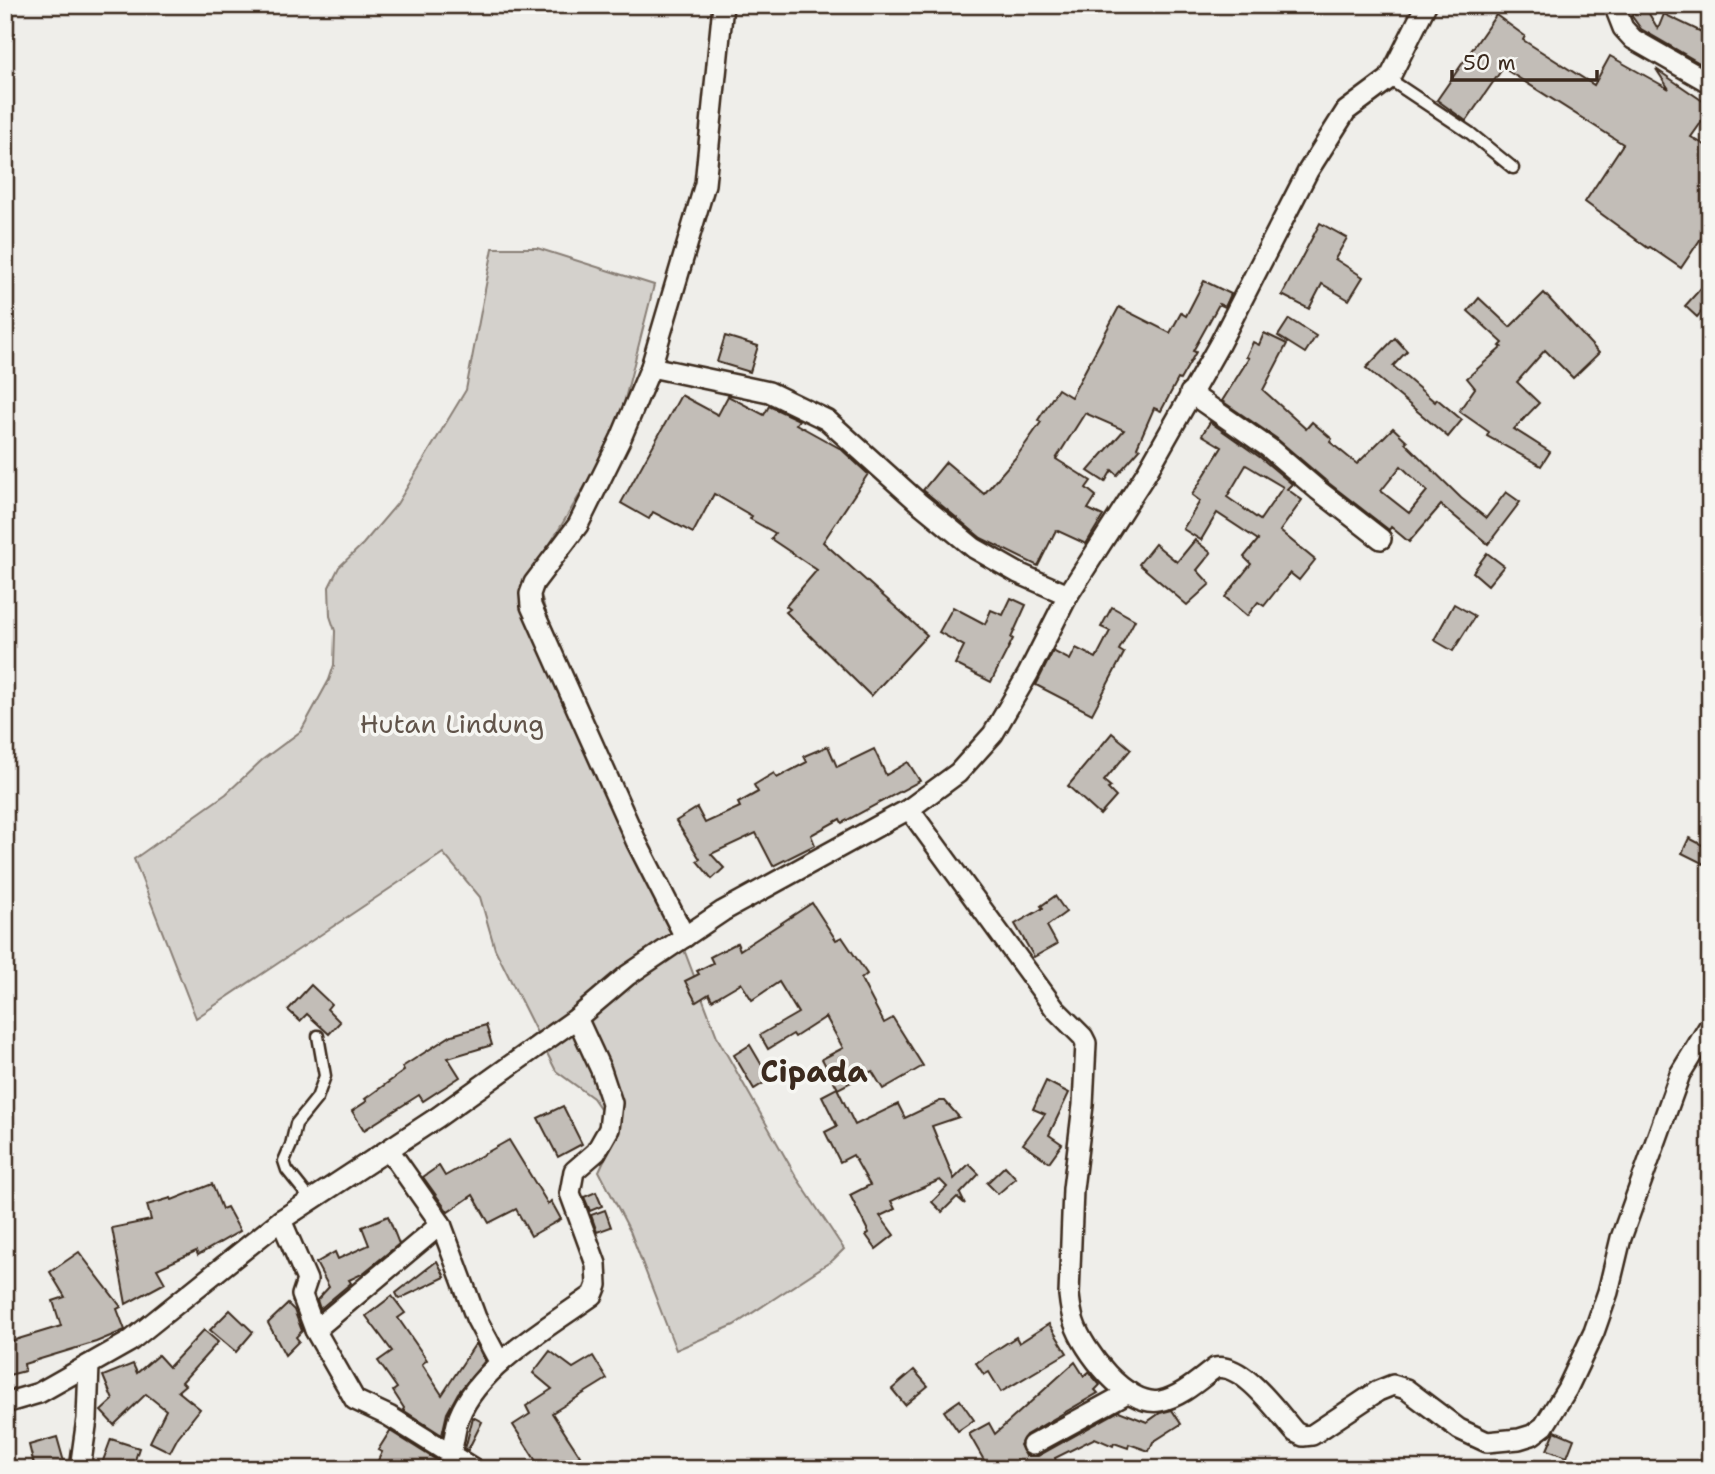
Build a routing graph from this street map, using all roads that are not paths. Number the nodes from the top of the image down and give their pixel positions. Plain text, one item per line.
1 (723, 5) edge
2 (1426, 5) edge
3 (1614, 5) edge
4 (1389, 79) junction
5 (1710, 83) edge
6 (1513, 168) dead end
7 (652, 367) junction
8 (1190, 393) junction
9 (1381, 539) dead end
10 (1068, 595) junction
11 (909, 808) junction
12 (685, 937) junction
13 (577, 1018) junction
14 (1710, 1025) edge
15 (318, 1036) dead end
16 (390, 1150) junction
17 (311, 1200) junction
18 (281, 1220) junction
19 (441, 1224) junction
20 (315, 1330) junction
21 (500, 1363) junction
22 (89, 1365) junction
23 (1129, 1392) junction
24 (5, 1403) edge
25 (1032, 1445) dead end
26 (451, 1454) junction
27 (80, 1469) edge
28 (474, 1469) edge

1 - 7 street
2 - 4 street
3 - 5 street
4 - 6 lane
4 - 8 street
7 - 10 street
7 - 12 street
8 - 9 street
8 - 10 street
10 - 11 street
11 - 12 street
11 - 23 street
12 - 13 street
13 - 16 street
13 - 21 street
14 - 23 street
15 - 17 lane
16 - 17 street
16 - 19 street
17 - 18 street
18 - 20 street
18 - 22 street
19 - 20 street
19 - 21 street
20 - 26 street
21 - 26 street
22 - 24 street
22 - 27 street
23 - 25 street
26 - 28 street

